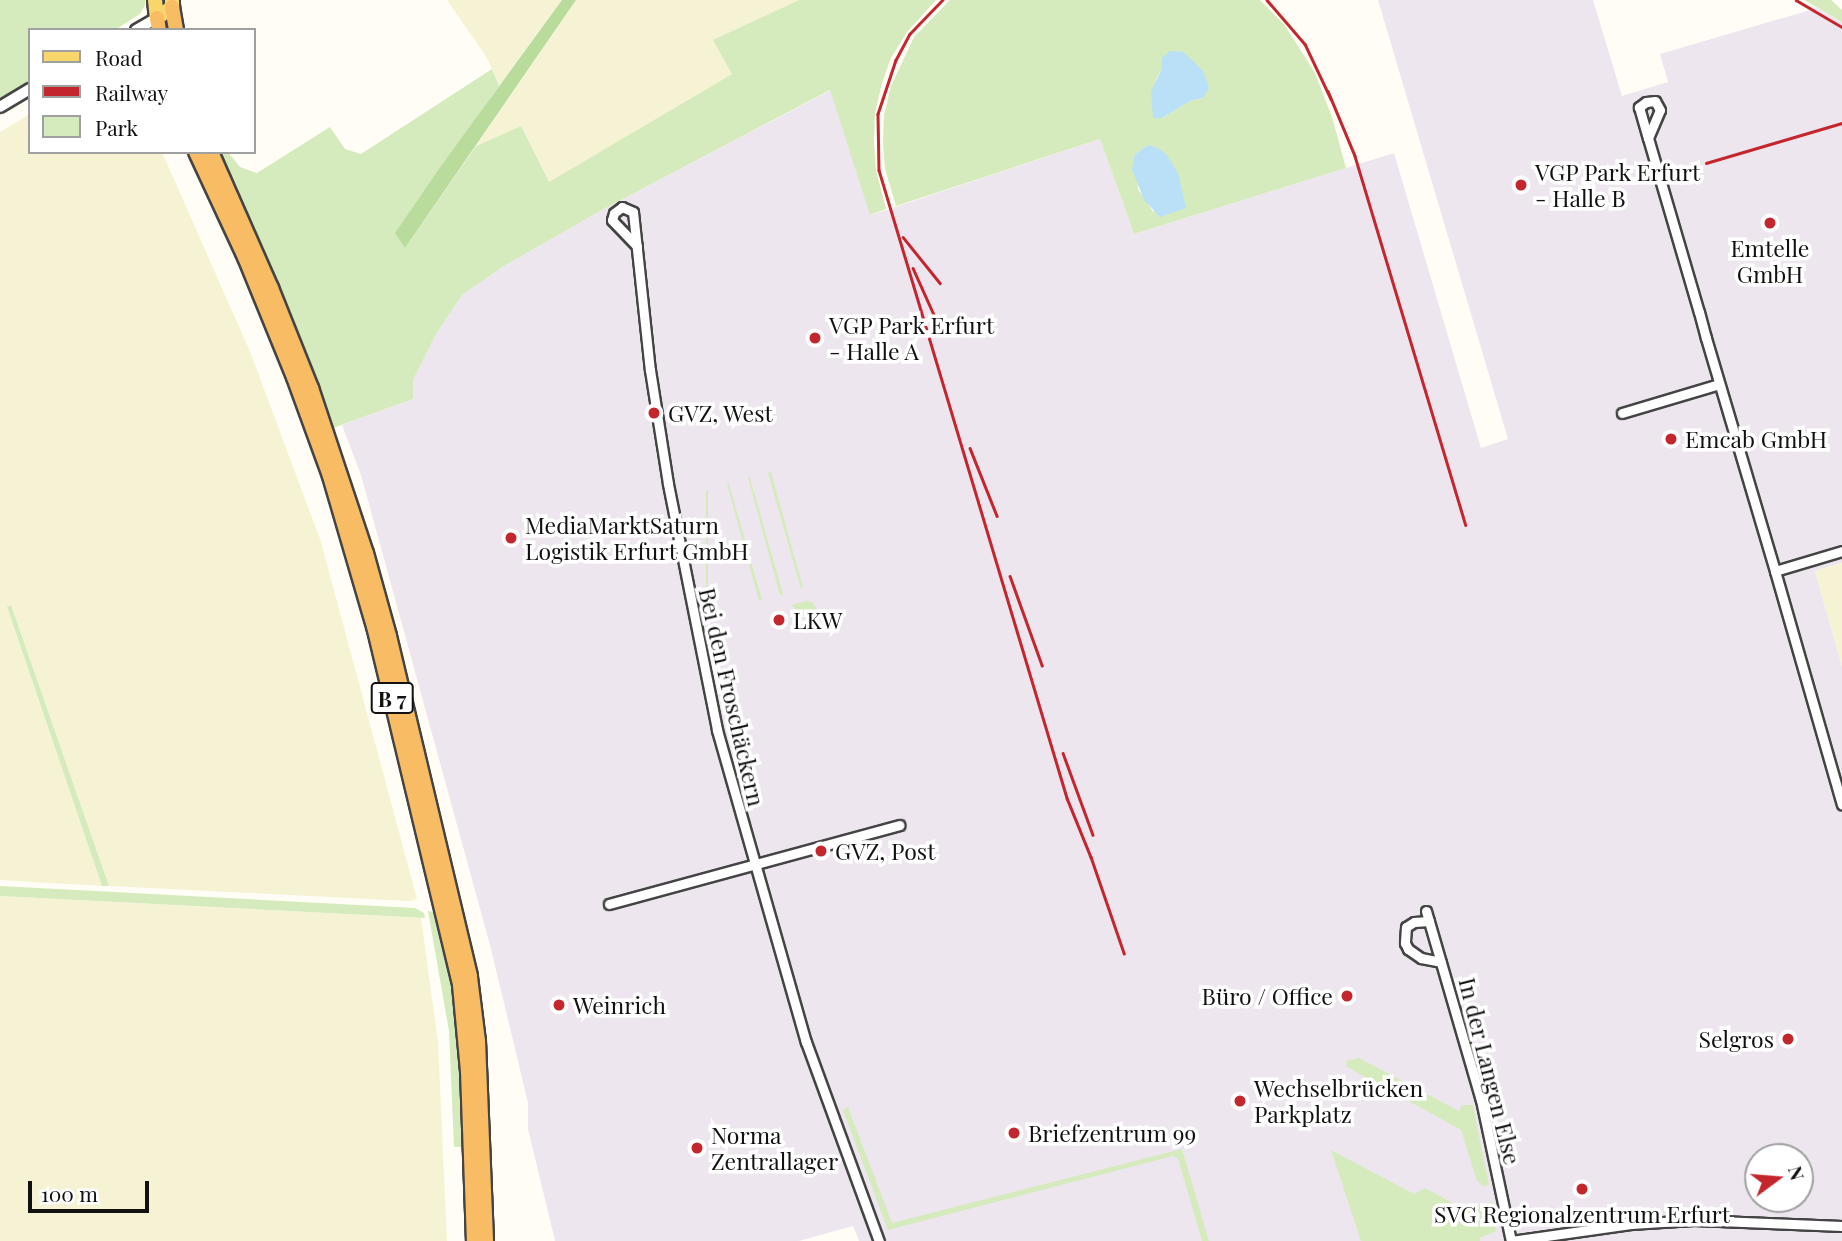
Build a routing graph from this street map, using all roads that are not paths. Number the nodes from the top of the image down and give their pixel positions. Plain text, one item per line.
1 (155, 0) edge
2 (175, 2) edge
3 (158, 24) edge
4 (176, 28) edge
5 (28, 90) edge
6 (0, 107) edge
7 (1648, 138) dead end
8 (197, 154) edge
9 (212, 154) edge
10 (637, 246) dead end
11 (1719, 384) junction
12 (1622, 413) dead end
13 (1842, 551) edge
14 (1775, 571) junction
15 (1842, 805) edge
16 (899, 825) dead end
17 (753, 864) junction
18 (609, 904) dead end
19 (1441, 962) junction
20 (1842, 1226) edge
21 (474, 1241) edge
22 (489, 1241) edge
23 (879, 1241) edge
24 (1511, 1241) edge

1 - 3 main road
2 - 3 main road
2 - 4 highway
5 - 6 street
7 - 11 street
8 - 21 highway, B 7
9 - 22 highway, B 7
10 - 17 street, Bei den Froschäckern
11 - 12 street
11 - 14 street
13 - 14 street
14 - 15 street
16 - 17 street
17 - 18 street
17 - 23 street, Bei den Froschäckern
19 - 19 street, In der Langen Else
19 - 24 street, In der Langen Else
20 - 24 street

